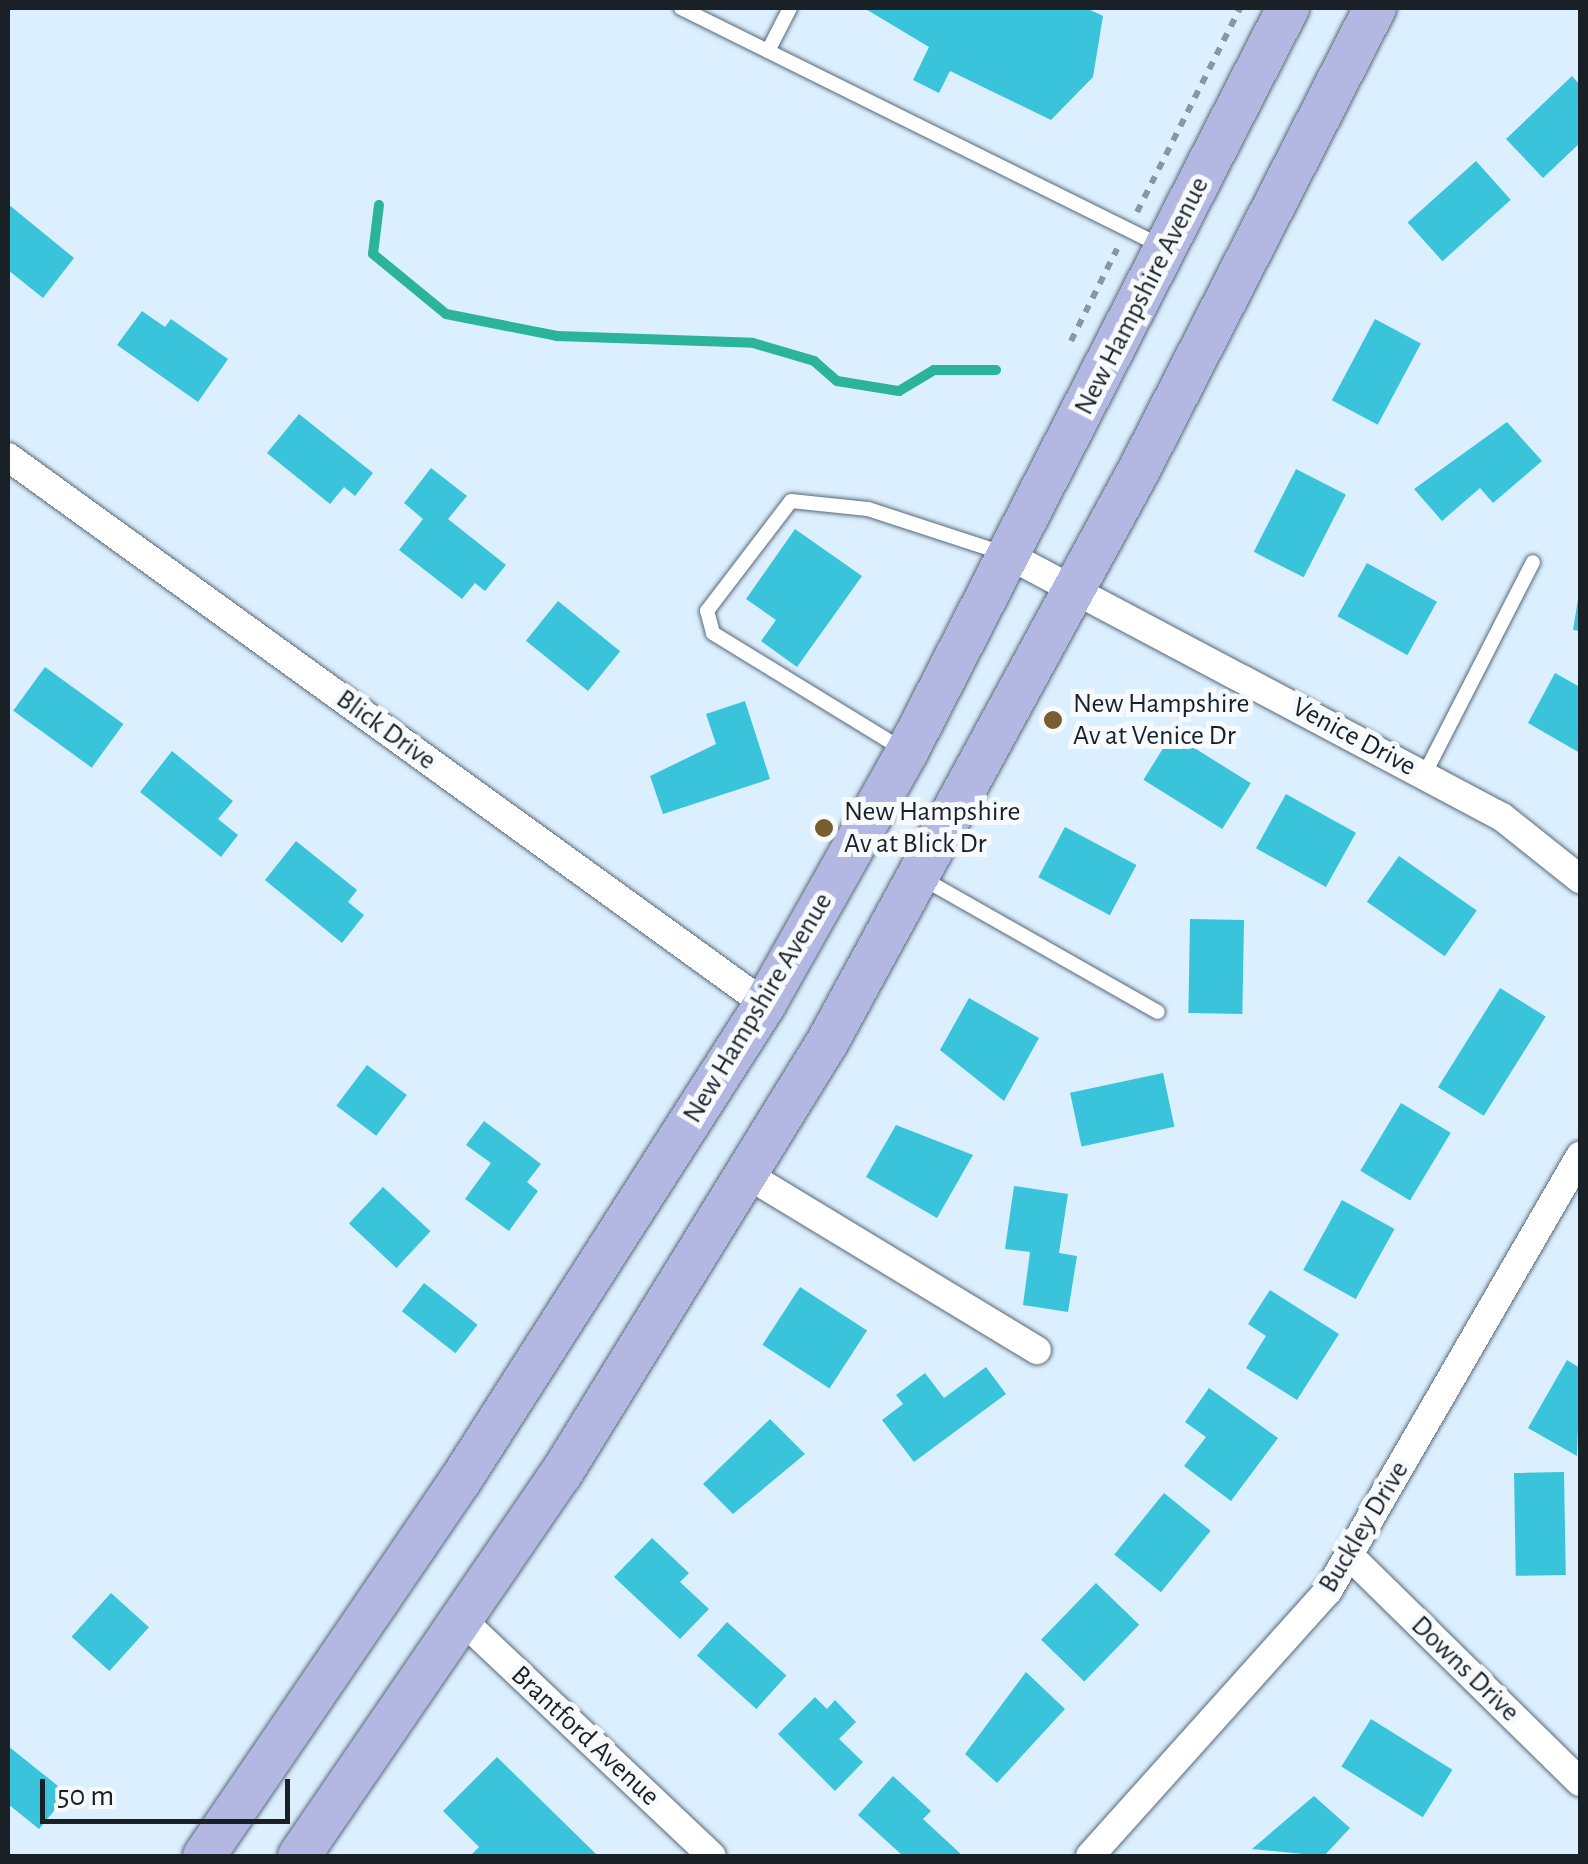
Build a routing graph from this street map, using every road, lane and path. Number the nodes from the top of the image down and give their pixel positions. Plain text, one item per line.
1 (681, 8) edge
2 (790, 8) edge
3 (1288, 8) edge
4 (1375, 8) edge
5 (768, 51) junction
6 (1166, 249) junction
7 (8, 456) edge
8 (1010, 556) junction
9 (1533, 562) dead end
10 (1074, 590) junction
11 (907, 752) junction
12 (1424, 775) junction
13 (921, 877) junction
14 (1580, 879) edge
15 (765, 1004) junction
16 (1158, 1012) dead end
17 (1580, 1156) edge
18 (746, 1174) junction
19 (1037, 1350) dead end
20 (1349, 1555) junction
21 (458, 1616) junction
22 (1580, 1782) edge
23 (204, 1856) edge
24 (299, 1856) edge
25 (712, 1856) edge
26 (1090, 1856) edge

1 - 5 lane
2 - 5 lane
3 - 6 main road, New Hampshire Avenue
4 - 10 main road
5 - 6 lane
6 - 8 main road, New Hampshire Avenue
7 - 15 street, Blick Drive
8 - 10 street, Venice Drive
8 - 11 main road, New Hampshire Avenue
8 - 11 lane
9 - 12 lane
10 - 12 street, Venice Drive
10 - 13 main road
11 - 15 main road, New Hampshire Avenue
12 - 14 street, Venice Drive
13 - 16 lane
13 - 18 main road
15 - 23 main road, New Hampshire Avenue
17 - 20 street, Buckley Drive
18 - 19 street
18 - 21 main road
20 - 22 street, Downs Drive
20 - 26 street, Buckley Drive
21 - 24 main road
21 - 25 street, Brantford Avenue

